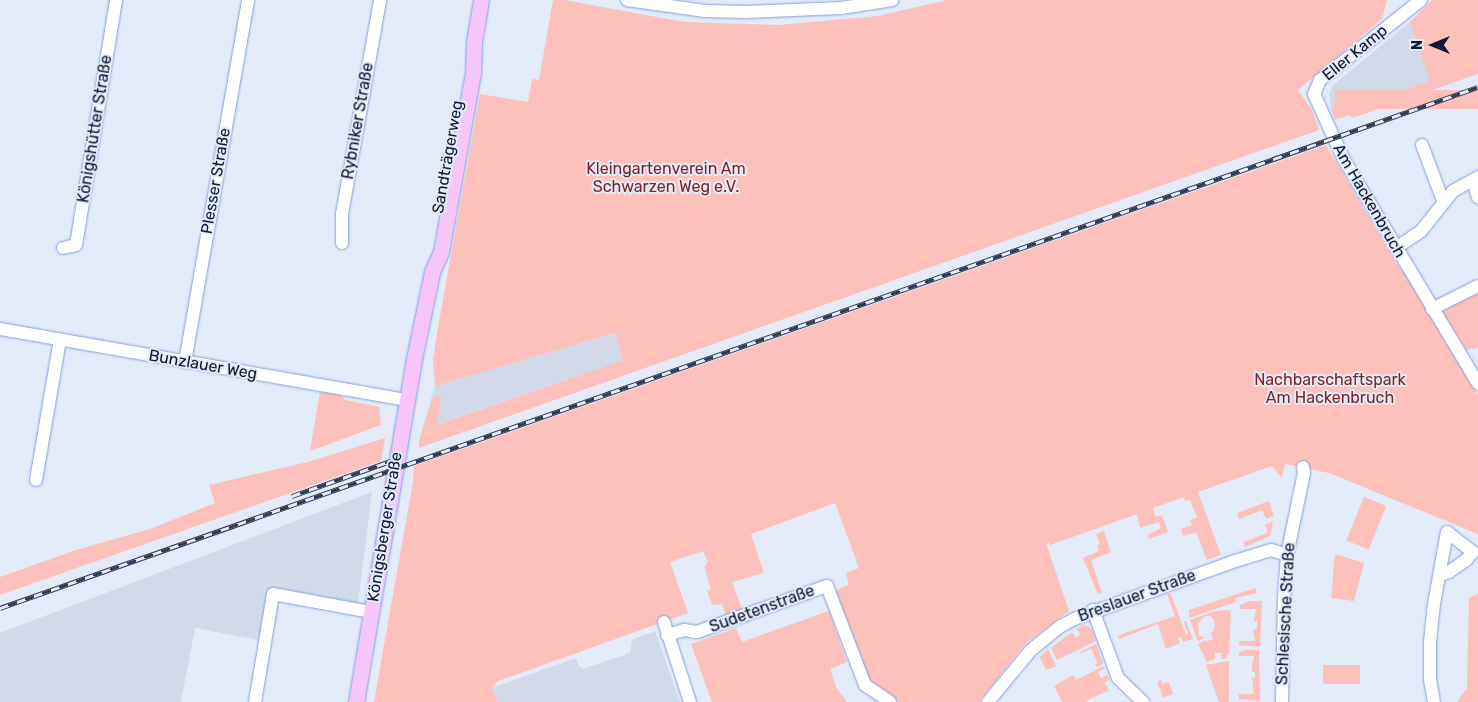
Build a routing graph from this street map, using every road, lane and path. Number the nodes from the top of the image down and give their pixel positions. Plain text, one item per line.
1 (116, 0) edge
2 (248, 0) edge
3 (380, 0) edge
4 (481, 0) edge
5 (627, 0) edge
6 (892, 0) edge
7 (1420, 0) edge
8 (1315, 89) joint
9 (1422, 145) dead end
10 (1475, 178) edge
11 (1478, 198) edge
12 (1443, 201) junction
13 (342, 243) dead end
14 (63, 248) dead end
15 (1396, 248) junction
16 (1478, 286) edge
17 (1432, 309) junction
18 (0, 329) edge
19 (60, 340) junction
20 (185, 362) junction
21 (1478, 384) edge
22 (407, 400) junction
23 (399, 442) joint
24 (1303, 467) dead end
25 (36, 480) dead end
26 (1287, 555) junction
27 (1440, 575) dead end
28 (1093, 610) junction
29 (371, 612) junction
30 (664, 622) dead end
31 (667, 635) junction
32 (255, 702) edge
33 (356, 702) edge
34 (690, 702) edge
35 (890, 702) edge
36 (988, 702) edge
37 (1143, 702) edge
38 (1282, 702) edge
39 (1434, 702) edge

1 - 14 street, Königshütter Straße
2 - 20 street, Plesser Straße
3 - 13 street, Rybniker Straße
4 - 22 main road, Sandträgerweg
5 - 6 street
7 - 8 street, Eller Kamp
8 - 15 street, Am Hackenbruch
9 - 12 street
10 - 11 street
10 - 12 street
12 - 15 street
15 - 17 street, Am Hackenbruch
16 - 17 street
17 - 21 street, Am Hackenbruch
18 - 19 street, Bunzlauer Weg
19 - 20 street, Bunzlauer Weg
19 - 25 street
20 - 22 street, Bunzlauer Weg
22 - 23 main road, Sandträgerweg
23 - 29 main road, Königsberger Straße
24 - 26 street, Schlesische Straße
26 - 28 street, Breslauer Straße
26 - 38 street, Schlesische Straße
27 - 39 street
28 - 36 street, Breslauer Straße
28 - 37 street
29 - 32 street, Königsberger Straße
29 - 33 main road, Königsberger Straße
30 - 31 street
31 - 34 street
31 - 35 street, Sudetenstraße

